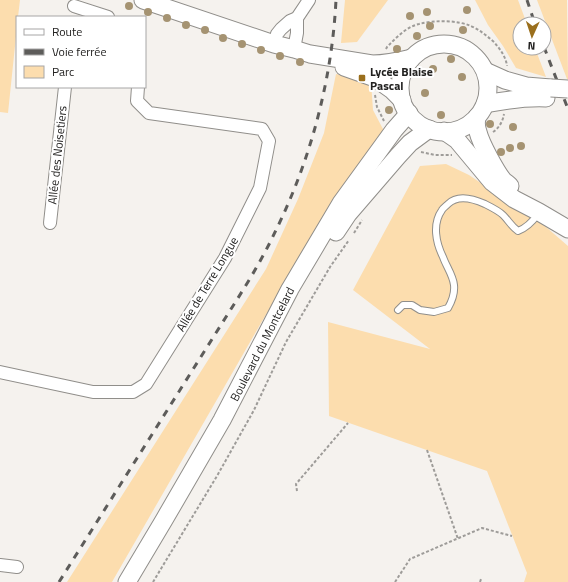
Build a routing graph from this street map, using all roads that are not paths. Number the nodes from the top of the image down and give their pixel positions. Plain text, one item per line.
1 (143, 0) edge
2 (309, 0) edge
3 (74, 8) edge
4 (104, 16) edge
5 (297, 18) junction
6 (274, 44) junction
7 (302, 51) junction
8 (412, 58) junction
9 (485, 71) junction
10 (65, 88) edge
11 (138, 88) edge
12 (560, 93) edge
13 (405, 107) junction
14 (481, 110) junction
15 (437, 130) junction
16 (539, 212) junction
17 (50, 224) dead end
18 (568, 230) edge
19 (398, 310) dead end
20 (0, 372) edge
21 (0, 566) edge
22 (17, 567) dead end
23 (127, 582) edge
24 (138, 582) edge

1 - 6 main road
2 - 5 street
3 - 4 street
5 - 6 street
5 - 7 street
6 - 7 main road
7 - 8 main road
7 - 13 main road
8 - 9 main road
8 - 13 main road
9 - 12 main road
9 - 14 main road
10 - 17 street, Allée des Noisetiers
11 - 20 street, Allée de Terre Longue
12 - 14 main road
13 - 15 main road
13 - 23 main road, Boulevard du Montcelard
14 - 15 main road
14 - 16 main road
15 - 16 main road
15 - 24 main road, Boulevard du Montcelard
16 - 18 main road
16 - 19 lane
21 - 22 street

